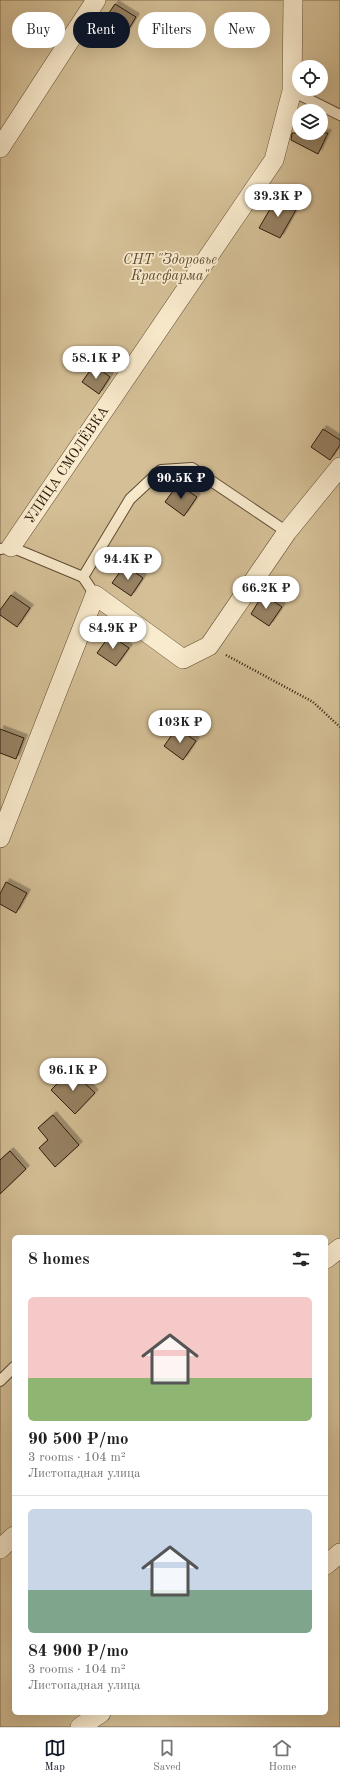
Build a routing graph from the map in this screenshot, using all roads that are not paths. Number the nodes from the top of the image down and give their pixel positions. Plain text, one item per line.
1 (96, 0) edge
2 (293, 0) edge
3 (292, 60) edge
4 (292, 91) edge
5 (302, 96) edge
6 (340, 115) edge
7 (0, 148) edge
8 (340, 467) edge
9 (287, 532) junction
10 (5, 548) edge
11 (83, 577) junction
12 (95, 595) junction
13 (0, 838) edge
14 (340, 1248) edge
15 (328, 1257) edge
16 (12, 1369) edge
17 (0, 1381) edge
18 (12, 1538) edge
19 (0, 1549) edge
20 (340, 1553) edge
21 (328, 1563) edge
22 (98, 1715) edge
23 (80, 1727) edge

1 - 7 street
2 - 3 street, УЛИЦА СМОЛЁВКА
4 - 10 street, УЛИЦА СМОЛЁВКА
5 - 6 lane
8 - 9 street
9 - 11 lane
9 - 12 street
10 - 11 lane
11 - 12 lane
12 - 13 street
14 - 15 street
16 - 17 lane
18 - 19 street
20 - 21 street
22 - 23 street

